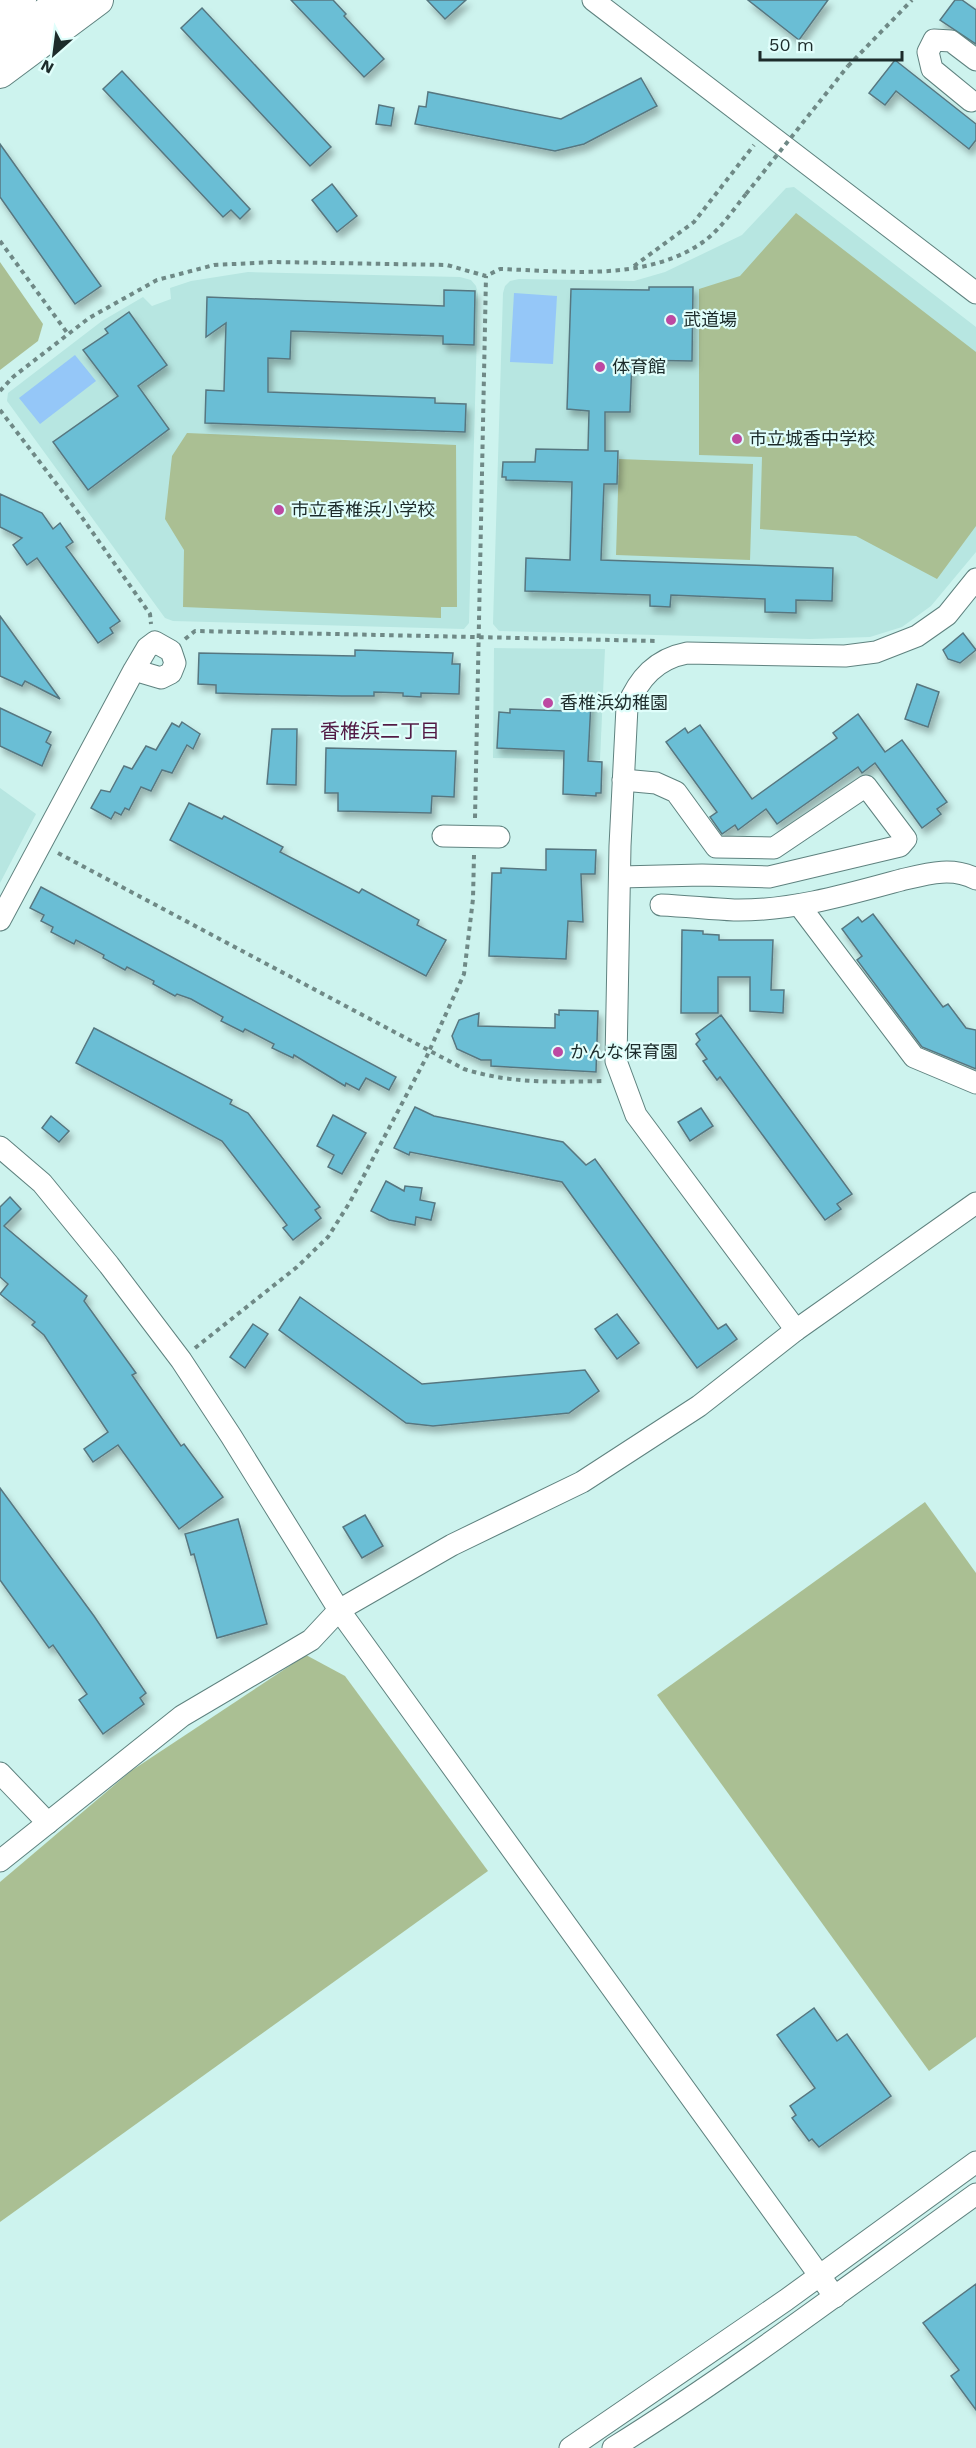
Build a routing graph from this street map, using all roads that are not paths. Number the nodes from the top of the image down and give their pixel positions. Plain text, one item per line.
1 (9, 0) edge
2 (21, 0) edge
3 (57, 0) edge
4 (63, 0) edge
5 (98, 0) edge
6 (593, 0) edge
7 (0, 7) edge
8 (0, 15) edge
9 (0, 41) edge
10 (0, 47) edge
11 (976, 60) edge
12 (0, 73) edge
13 (971, 101) dead end
14 (976, 293) edge
15 (976, 579) edge
16 (134, 670) junction
17 (623, 780) junction
18 (443, 836) dead end
19 (499, 837) dead end
20 (620, 877) junction
21 (976, 879) edge
22 (661, 905) dead end
23 (799, 905) junction
24 (0, 920) edge
25 (976, 1083) edge
26 (0, 1147) edge
27 (976, 1203) edge
28 (796, 1330) junction
29 (339, 1610) junction
30 (0, 1773) edge
31 (48, 1823) junction
32 (0, 1862) edge
33 (976, 2162) edge
34 (976, 2194) edge
35 (820, 2276) junction
36 (835, 2297) junction
37 (570, 2448) edge
38 (612, 2448) edge

1 - 7 street
2 - 8 highway
3 - 9 street
4 - 10 highway
5 - 12 highway
6 - 14 street
11 - 13 street
15 - 17 street
16 - 16 street
16 - 24 street
17 - 20 street
17 - 20 street
18 - 19 street
20 - 28 street
21 - 23 street
22 - 23 street
23 - 25 street
26 - 29 street
27 - 28 street
28 - 29 street
29 - 31 street
29 - 35 street
30 - 31 street
31 - 32 street
33 - 35 street
34 - 36 street
35 - 36 street
35 - 37 street
36 - 38 street

